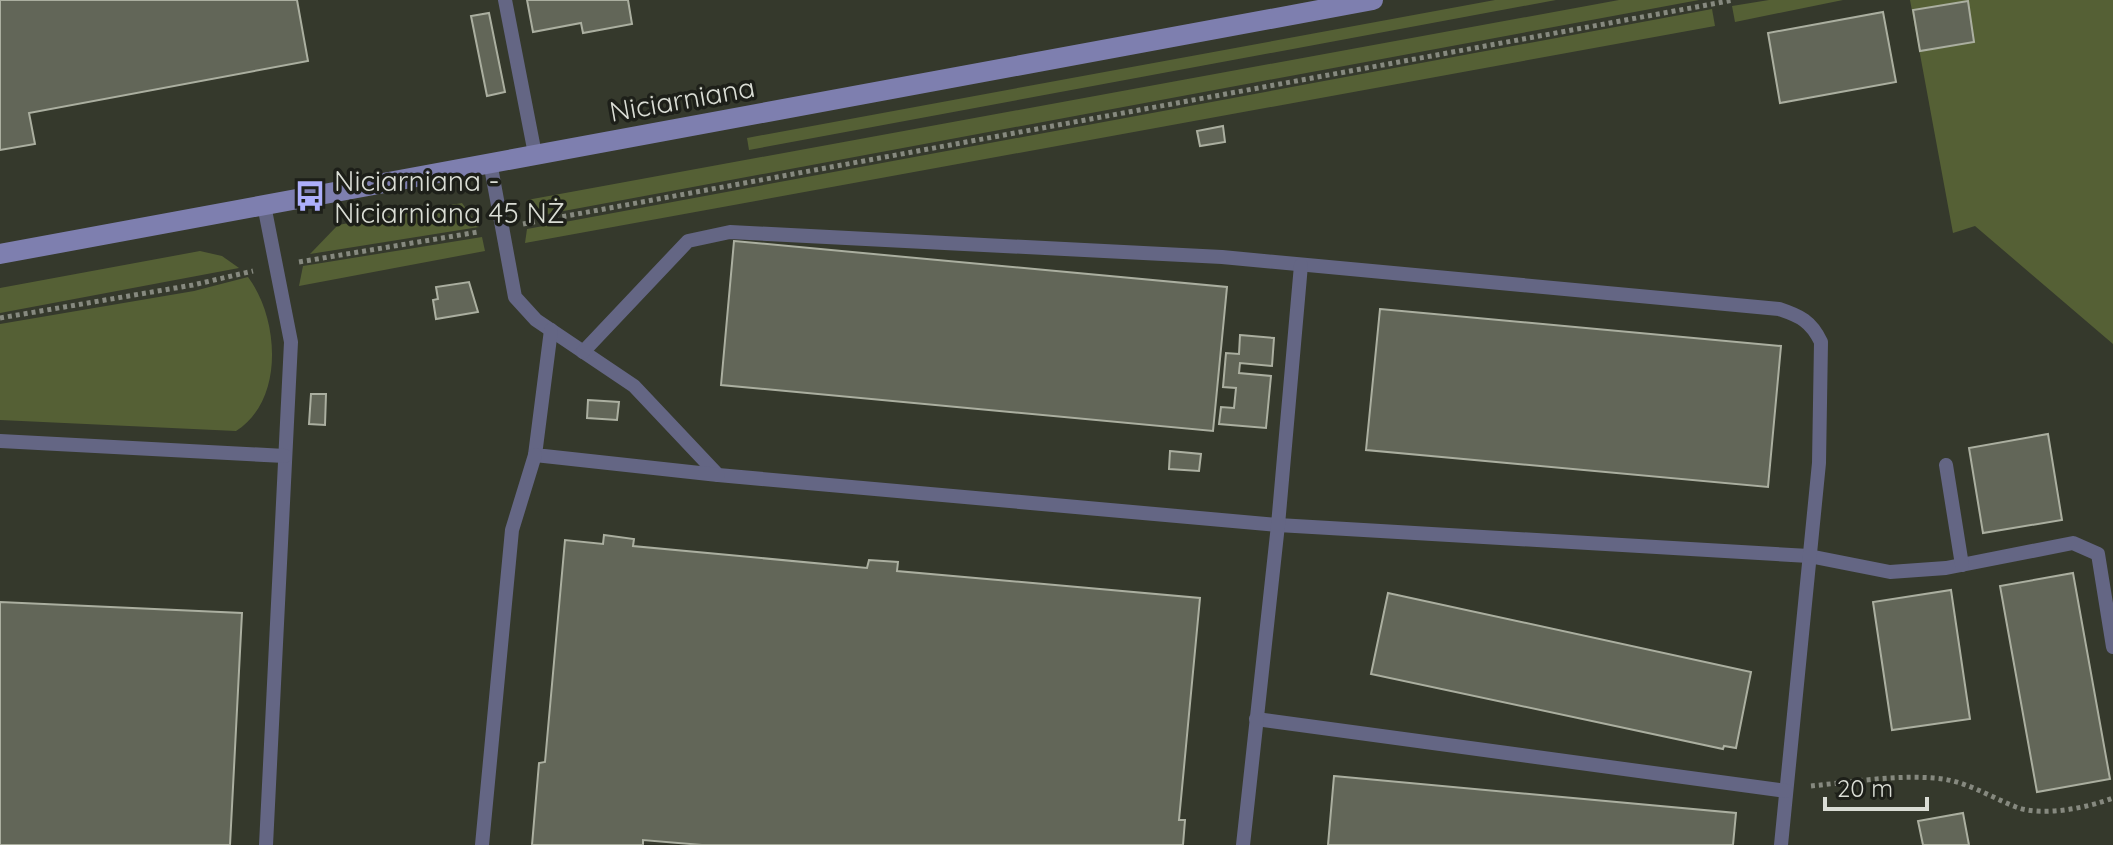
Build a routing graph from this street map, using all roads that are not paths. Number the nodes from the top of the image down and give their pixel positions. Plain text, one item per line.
1 (505, 0) edge
2 (1373, 0) edge
3 (535, 154) junction
4 (490, 162) junction
5 (264, 205) junction
6 (0, 254) edge
7 (1301, 265) junction
8 (551, 330) junction
9 (583, 352) junction
10 (0, 441) edge
11 (535, 455) junction
12 (285, 456) junction
13 (1946, 465) dead end
14 (718, 475) junction
15 (1278, 525) junction
16 (1809, 556) junction
17 (1962, 565) junction
18 (2113, 647) edge
19 (1256, 719) junction
20 (1786, 791) junction
21 (266, 845) edge
22 (482, 845) edge
23 (1243, 845) edge
24 (1781, 845) edge

1 - 3 lane
2 - 3 street, Niciarniana
3 - 4 street, Niciarniana
4 - 5 street, Niciarniana
4 - 8 lane
5 - 6 street, Niciarniana
5 - 12 lane
7 - 9 lane
7 - 15 lane
7 - 16 lane
8 - 9 lane
8 - 11 lane
9 - 14 lane
10 - 12 lane
11 - 14 lane
11 - 22 lane
12 - 21 lane
13 - 17 lane
14 - 15 lane
15 - 16 lane
15 - 19 lane
16 - 17 lane
16 - 20 lane
17 - 18 lane
19 - 20 lane
19 - 23 lane
20 - 24 lane

